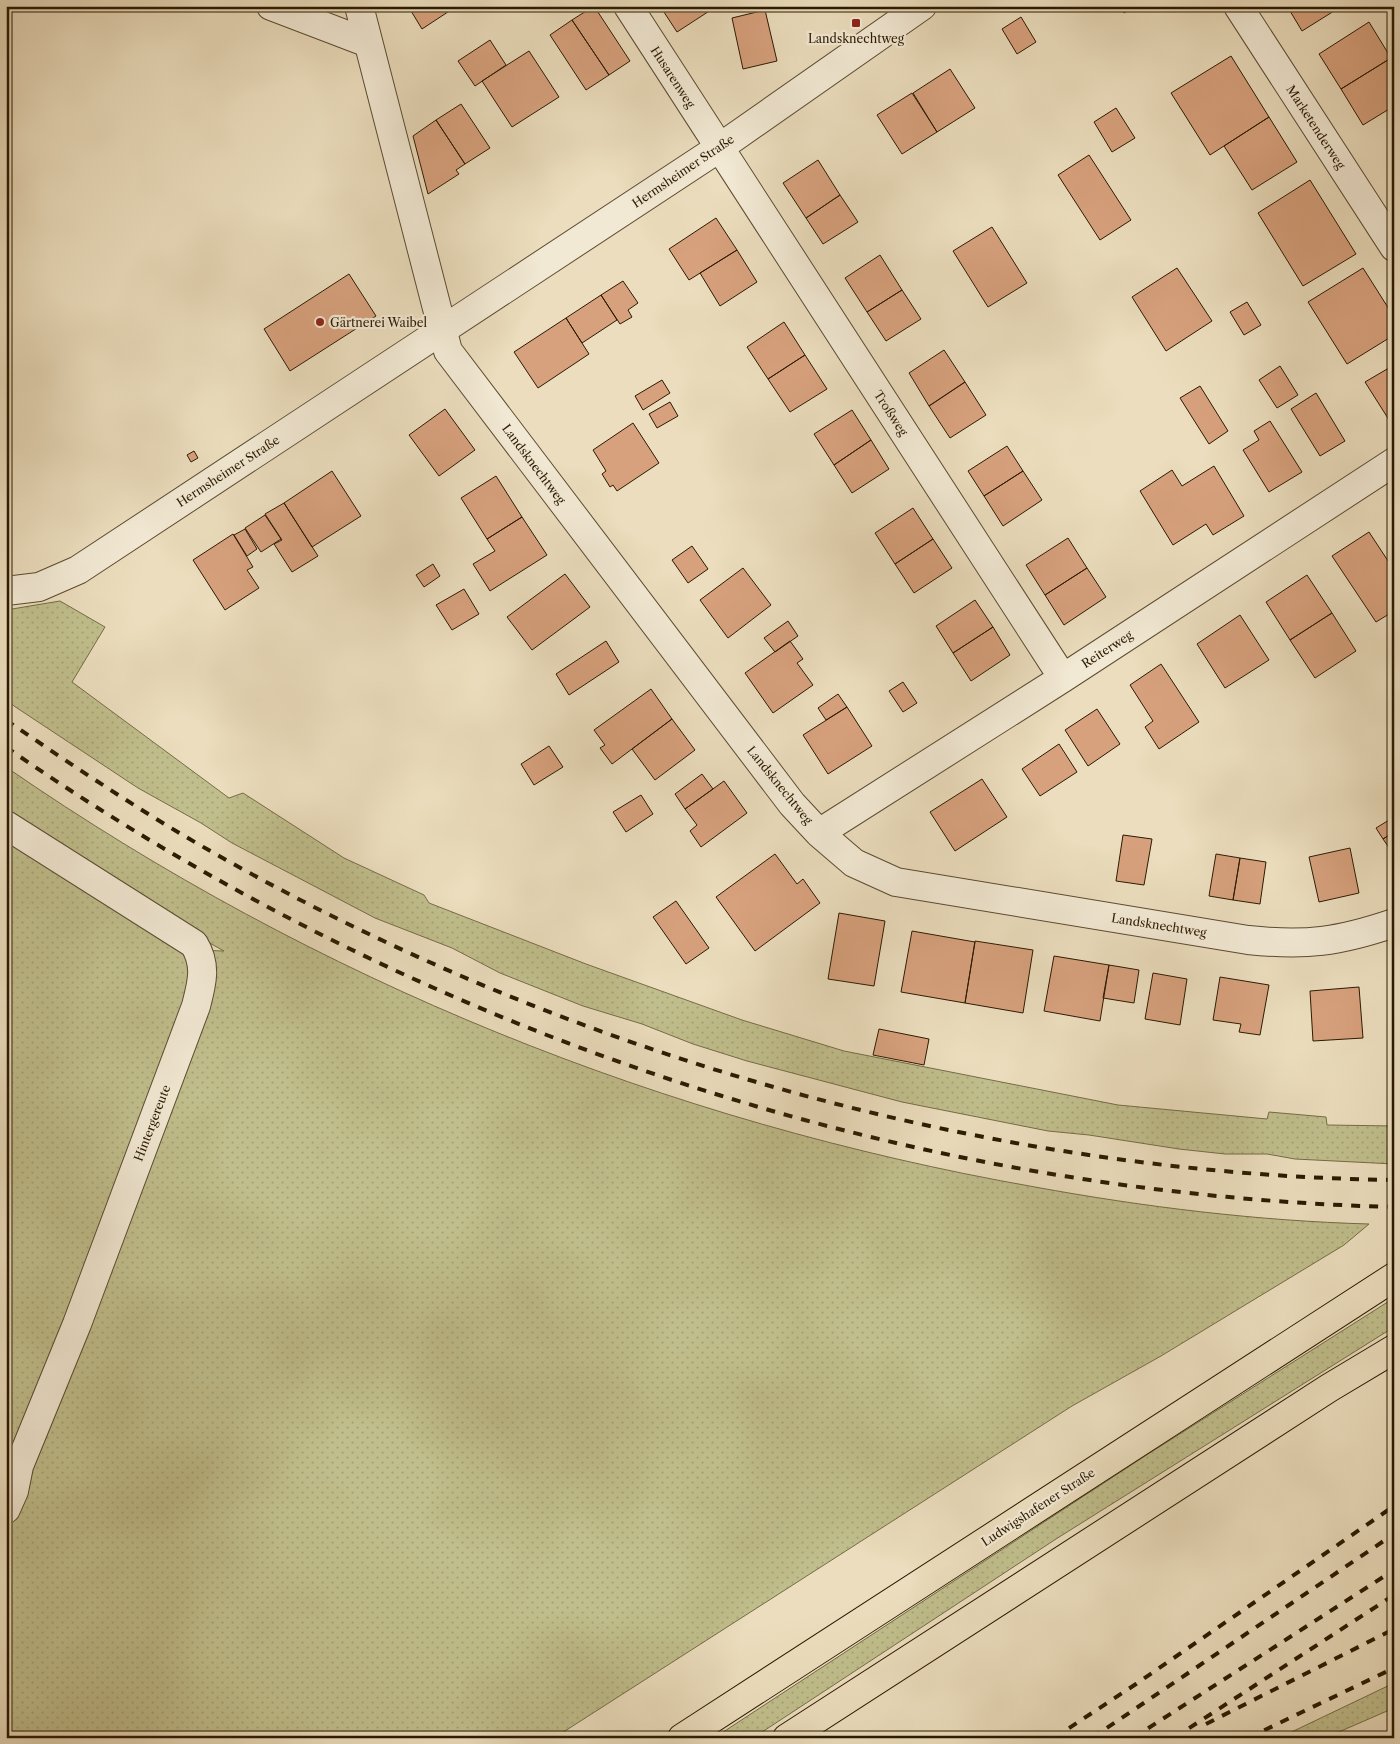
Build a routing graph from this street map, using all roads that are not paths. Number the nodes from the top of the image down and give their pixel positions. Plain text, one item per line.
1 (271, 6) edge
2 (359, 6) edge
3 (628, 6) edge
4 (922, 6) edge
5 (1238, 6) edge
6 (368, 43) junction
7 (719, 148) junction
8 (1394, 247) edge
9 (441, 330) junction
10 (1394, 462) edge
11 (6, 591) edge
12 (1063, 678) junction
13 (6, 825) edge
14 (819, 833) junction
15 (1394, 924) edge
16 (1394, 1277) edge
17 (1394, 1349) edge
18 (6, 1508) edge
19 (682, 1738) edge
20 (787, 1738) edge

1 - 6 street
2 - 6 street
3 - 7 street, Husarenweg
4 - 7 street, Hermsheimer Straße
5 - 8 street, Marketenderweg
6 - 9 street
7 - 9 street, Hermsheimer Straße
7 - 12 street, Troßweg
9 - 11 street, Hermsheimer Straße
9 - 14 street, Landsknechtweg
10 - 12 street, Reiterweg
12 - 14 street, Reiterweg
13 - 18 street, Hintergereute
14 - 15 street, Landsknechtweg
16 - 19 main road, Ludwigshafener Straße
17 - 20 main road

